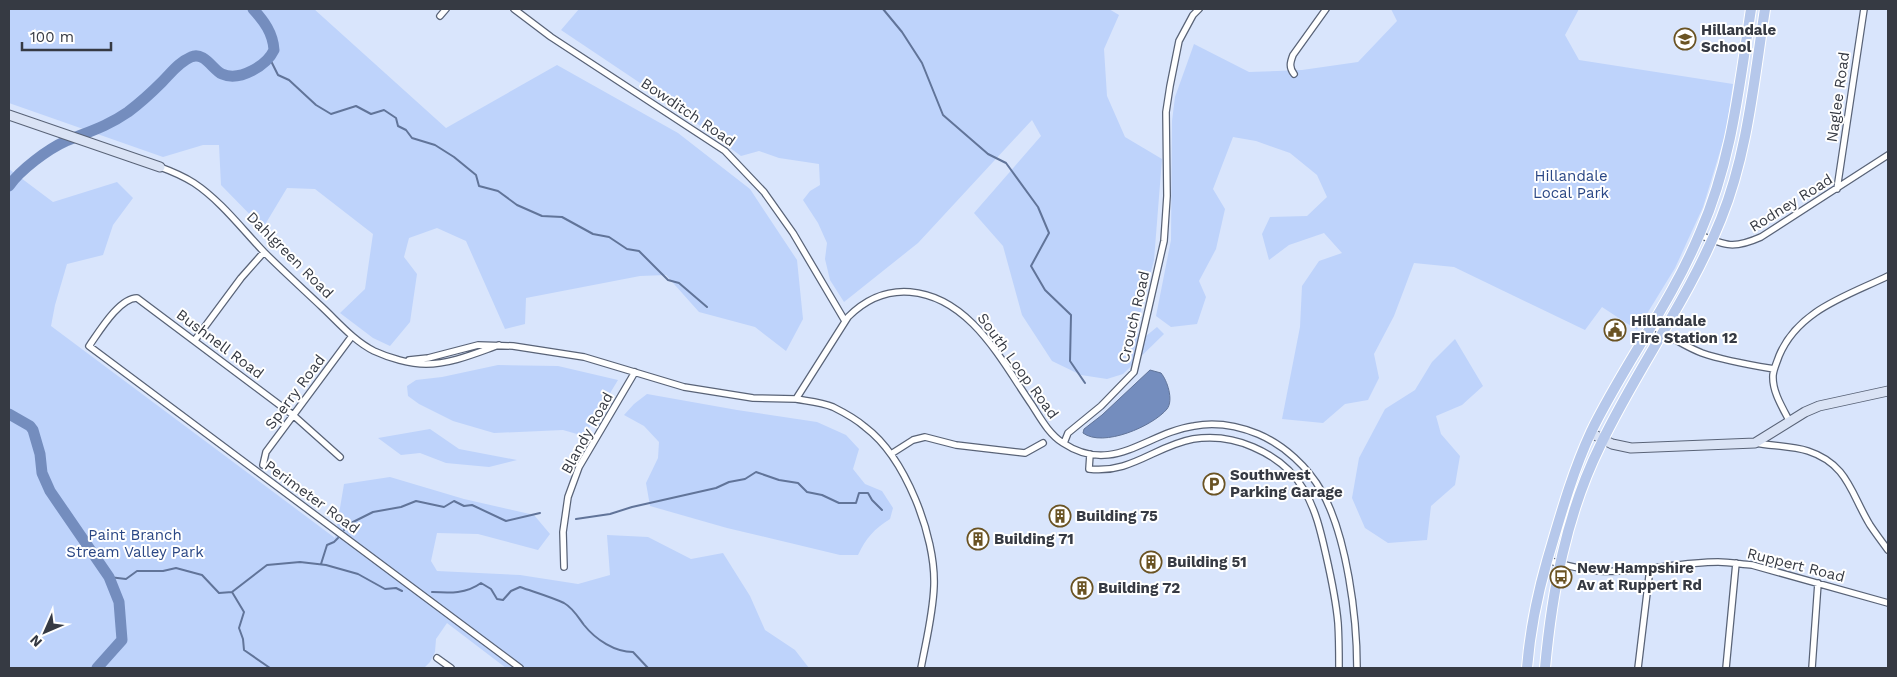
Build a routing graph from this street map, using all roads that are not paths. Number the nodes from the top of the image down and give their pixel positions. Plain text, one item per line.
1 (446, 9) edge
2 (514, 9) edge
3 (1199, 9) edge
4 (1326, 9) edge
5 (1751, 9) edge
6 (1765, 9) edge
7 (1864, 9) edge
8 (440, 16) dead end
9 (1294, 74) dead end
10 (9, 115) edge
11 (1888, 155) edge
12 (160, 167) joint
13 (1837, 189) junction
14 (1700, 235) junction
15 (1712, 240) junction
16 (264, 252) junction
17 (1888, 276) edge
18 (845, 321) junction
19 (1651, 325) junction
20 (1662, 332) junction
21 (352, 336) junction
22 (195, 340) junction
23 (89, 346) joint
24 (1774, 369) junction
25 (635, 372) junction
26 (1888, 391) edge
27 (796, 399) junction
28 (293, 415) junction
29 (1790, 422) junction
30 (1591, 433) junction
31 (1603, 439) junction
32 (1042, 443) dead end
33 (1064, 443) junction
34 (1755, 443) junction
35 (891, 454) junction
36 (1090, 454) junction
37 (340, 457) dead end
38 (263, 465) dead end
39 (1888, 550) edge
40 (1547, 560) junction
41 (1736, 563) junction
42 (1560, 564) junction
43 (564, 567) dead end
44 (1650, 568) junction
45 (1818, 583) junction
46 (1888, 603) edge
47 (438, 658) dead end
48 (451, 668) edge
49 (520, 668) edge
50 (920, 668) edge
51 (1339, 668) edge
52 (1357, 668) edge
53 (1527, 668) edge
54 (1545, 668) edge
55 (1638, 668) edge
56 (1726, 668) edge
57 (1812, 668) edge

1 - 8 street
2 - 18 street, Bowditch Road
3 - 33 street, Crouch Road
4 - 9 street
5 - 14 main road
6 - 15 main road
7 - 13 street, Naglee Road
10 - 12 street
11 - 13 street, Rodney Road
12 - 16 street, Dahlgreen Road
13 - 15 street, Rodney Road
14 - 15 street, Rodney Road
14 - 19 main road
15 - 20 main road
16 - 21 street, Dahlgreen Road
16 - 22 street
17 - 24 street
18 - 27 street
18 - 33 street, South Loop Road
19 - 20 street
19 - 30 main road
20 - 24 street
20 - 31 main road
21 - 25 street, Dahlgreen Road
21 - 28 street, Sperry Road
22 - 23 street, Bushnell Road
22 - 28 street, Bushnell Road
23 - 49 street, Perimeter Road
24 - 29 street
25 - 27 street, Dahlgreen Road
25 - 43 street, Blandy Road
26 - 29 street
27 - 35 street, Dahlgreen Road
28 - 37 street, Bushnell Road
28 - 38 street, Sperry Road
29 - 34 street
30 - 31 street
30 - 40 main road
31 - 34 street
31 - 42 main road
32 - 35 street
33 - 36 street, South Loop Road
34 - 39 street
35 - 50 street, Dahlgreen Road
36 - 51 street
36 - 52 street, South Loop Road
40 - 42 street, Ruppert Road
40 - 53 main road
41 - 44 street, Ruppert Road
41 - 45 street, Ruppert Road
41 - 56 street
42 - 44 street, Ruppert Road
42 - 54 main road
44 - 55 street
45 - 46 street, Ruppert Road
45 - 57 street
47 - 48 street

